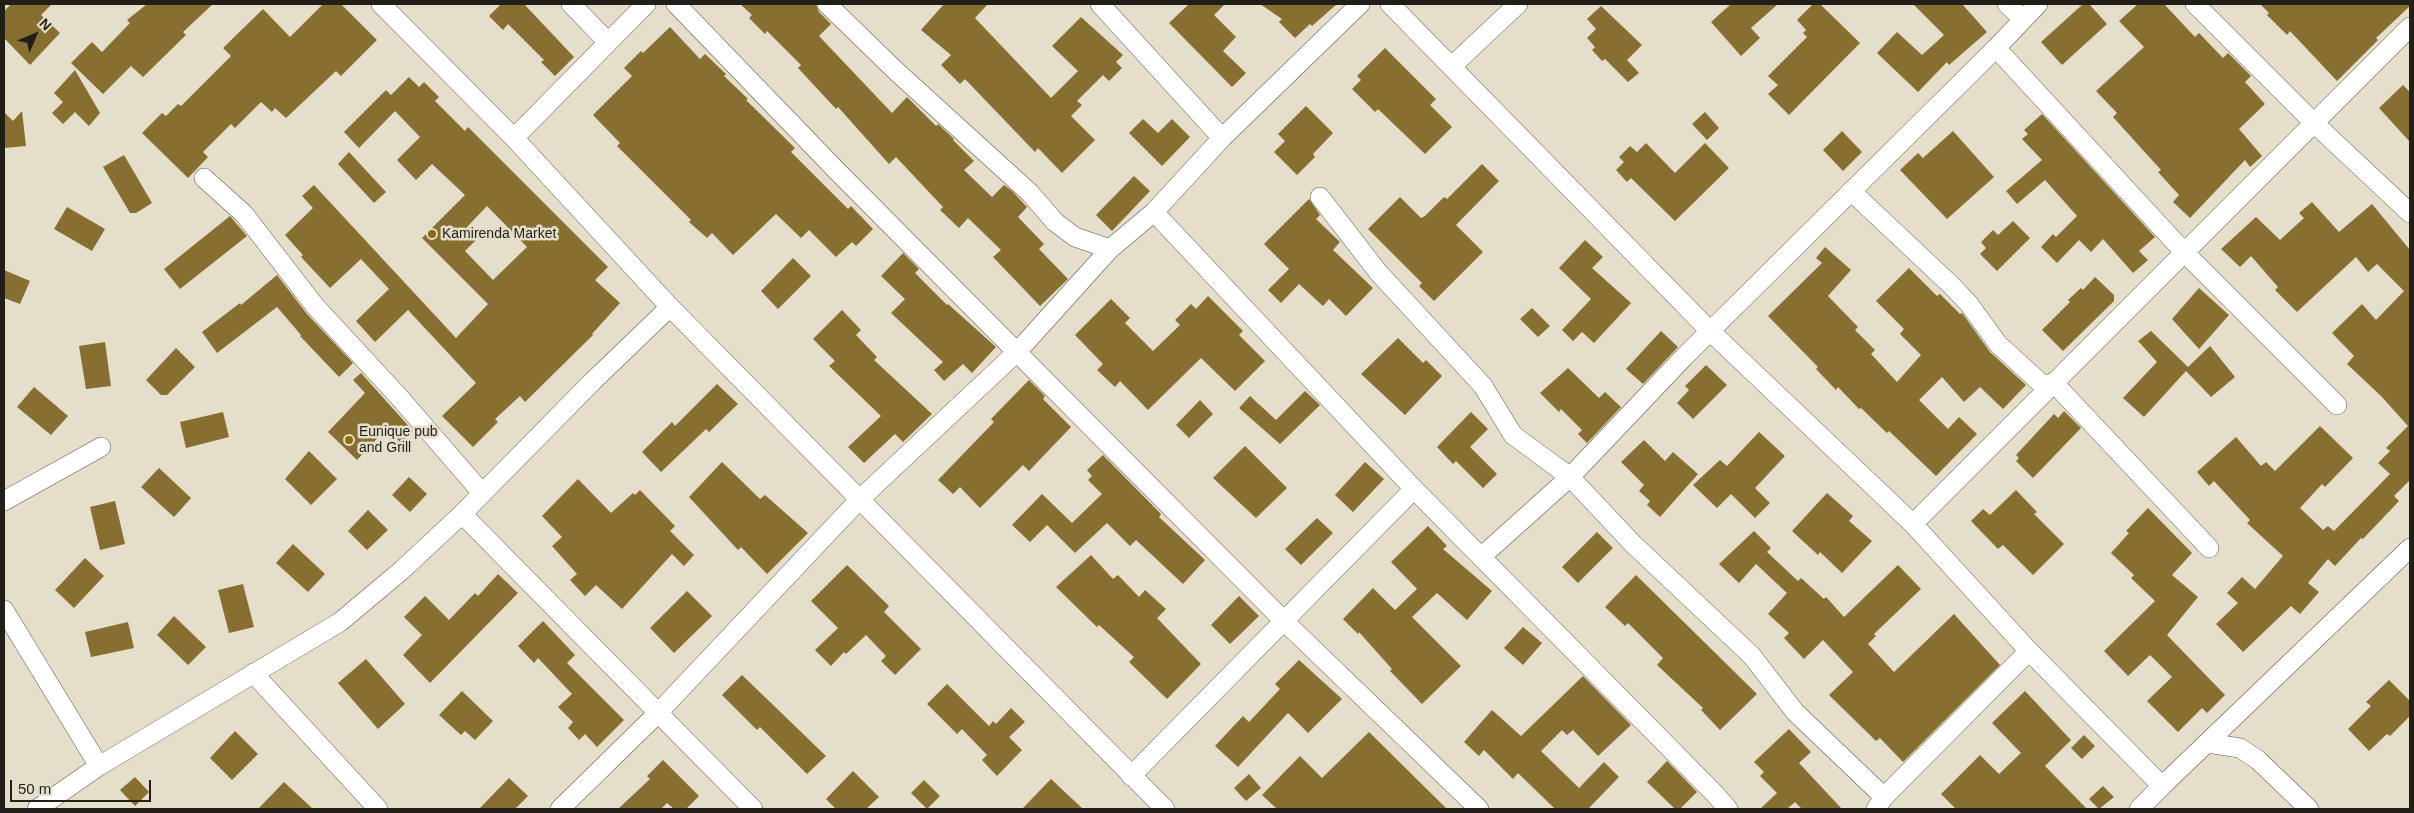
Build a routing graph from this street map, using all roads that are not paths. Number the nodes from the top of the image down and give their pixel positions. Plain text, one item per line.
1 (381, 4) edge
2 (571, 4) edge
3 (646, 4) edge
4 (676, 4) edge
5 (827, 4) edge
6 (1100, 4) edge
7 (1360, 4) edge
8 (1390, 4) edge
9 (1518, 4) edge
10 (2007, 4) edge
11 (2038, 4) edge
12 (2195, 4) edge
13 (2023, 20) junction
14 (2410, 26) edge
15 (608, 42) junction
16 (1996, 48) junction
17 (1452, 66) junction
18 (2314, 123) junction
19 (514, 138) junction
20 (1222, 138) junction
21 (204, 178) dead end
22 (1851, 191) junction
23 (1320, 197) dead end
24 (1154, 212) junction
25 (2410, 213) edge
26 (1110, 249) junction
27 (2184, 252) junction
28 (670, 307) junction
29 (1711, 332) junction
30 (1018, 351) junction
31 (2050, 385) junction
32 (2337, 405) dead end
33 (101, 447) dead end
34 (1570, 478) junction
35 (1414, 489) junction
36 (482, 493) junction
37 (859, 500) junction
38 (4, 501) edge
39 (462, 514) junction
40 (1913, 524) junction
41 (2209, 548) dead end
42 (2410, 548) edge
43 (1481, 557) junction
44 (4, 610) edge
45 (1284, 622) junction
46 (2029, 651) junction
47 (253, 673) junction
48 (657, 714) junction
49 (2207, 743) junction
50 (98, 766) junction
51 (1131, 776) junction
52 (2162, 786) junction
53 (1880, 803) edge
54 (37, 809) edge
55 (378, 809) edge
56 (560, 809) edge
57 (753, 809) edge
58 (1165, 809) edge
59 (1479, 809) edge
60 (1728, 809) edge
61 (2139, 809) edge
62 (2309, 809) edge

1 - 19 street
2 - 15 street
3 - 15 street
4 - 30 street
5 - 26 street
6 - 20 street
7 - 20 street
8 - 17 street
9 - 17 street
10 - 13 street
11 - 13 street
12 - 18 street
13 - 16 street
14 - 18 street
15 - 19 street
16 - 22 street
16 - 27 street
17 - 29 street
18 - 25 street
18 - 27 street
19 - 28 street
20 - 24 street
21 - 36 street
22 - 29 street
22 - 31 street
23 - 34 street
24 - 26 street
24 - 35 street
26 - 30 street
27 - 31 street
27 - 32 street
28 - 36 street
28 - 37 street
29 - 34 street
29 - 40 street
30 - 37 street
30 - 45 street
31 - 40 street
31 - 41 street
33 - 38 street
34 - 43 street
34 - 53 street
35 - 43 street
35 - 45 street
36 - 39 street
37 - 48 street
37 - 51 street
39 - 47 street
39 - 48 street
40 - 46 street
42 - 49 street
43 - 60 street
44 - 50 street
45 - 51 street
45 - 59 street
46 - 52 street
46 - 53 street
47 - 50 street
47 - 55 street
48 - 56 street
48 - 57 street
49 - 52 street
49 - 62 street
50 - 54 street
51 - 58 street
52 - 61 street

